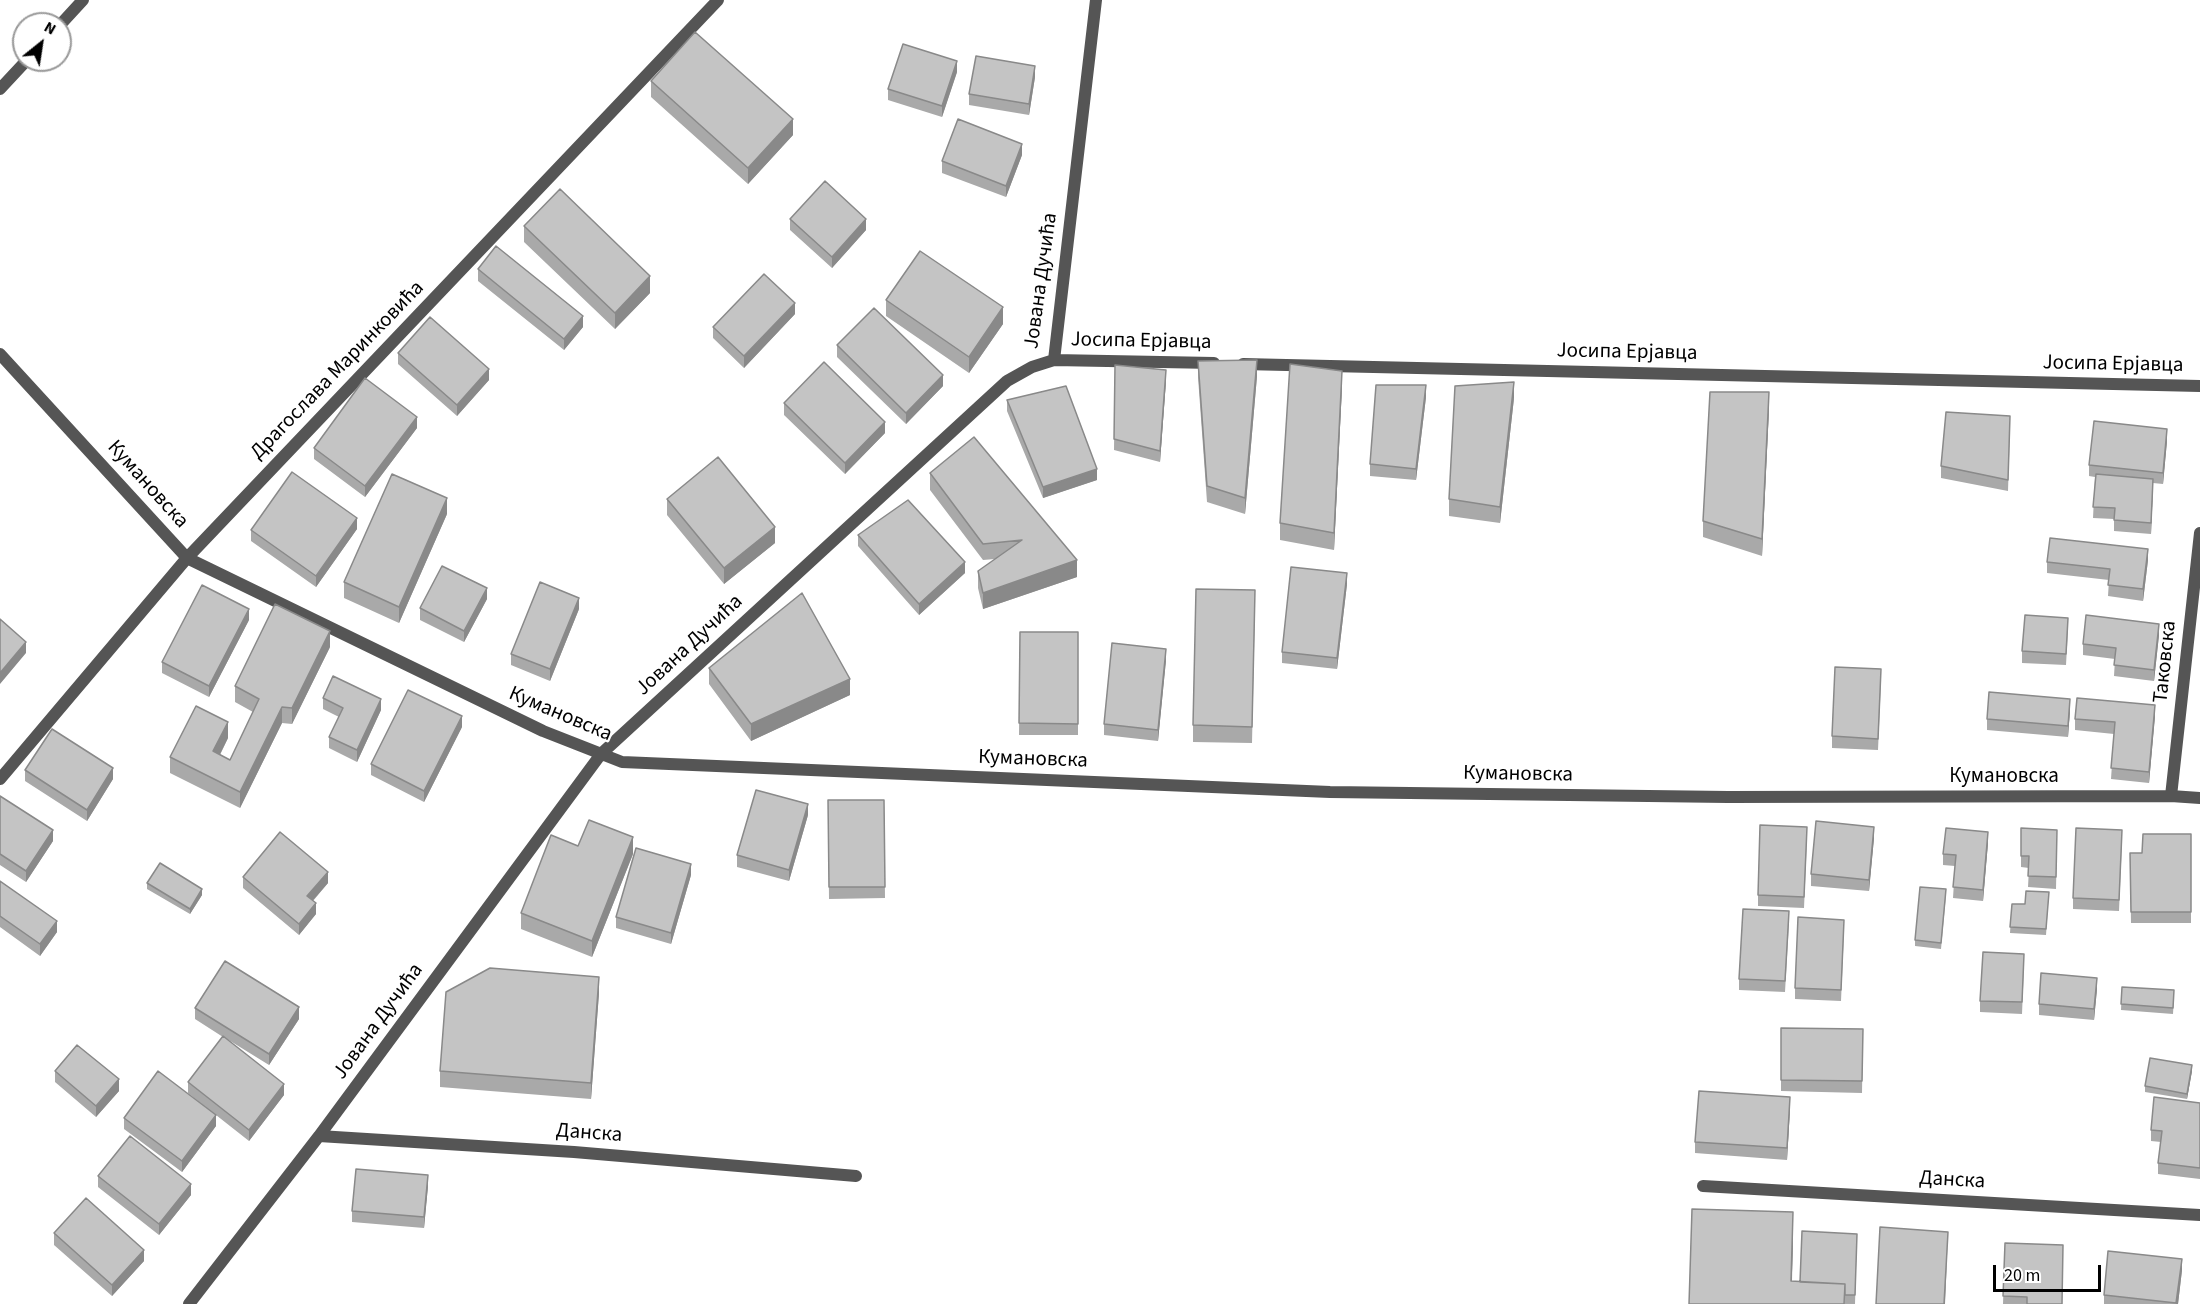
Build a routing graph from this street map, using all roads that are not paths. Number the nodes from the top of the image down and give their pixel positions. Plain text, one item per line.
1 (83, 0) edge
2 (718, 0) edge
3 (1096, 0) edge
4 (72, 12) edge
5 (16, 72) edge
6 (0, 89) edge
7 (0, 354) edge
8 (1054, 360) junction
9 (2200, 386) edge
10 (2200, 533) edge
11 (187, 558) junction
12 (601, 754) junction
13 (0, 779) edge
14 (2171, 796) junction
15 (2200, 798) edge
16 (319, 1136) junction
17 (856, 1176) dead end
18 (1703, 1186) dead end
19 (2200, 1215) edge
20 (189, 1304) edge

1 - 4 street
2 - 11 street, Драгослава Маринковића
3 - 8 street, Јована Дучића
5 - 6 street
7 - 11 street, Кумановска
8 - 9 street, Јосипа Ерјавца
8 - 12 street, Јована Дучића
10 - 14 street, Таковска
11 - 12 street, Кумановска
11 - 13 street, Драгослава Маринковића
12 - 14 street, Кумановска
12 - 16 street, Јована Дучића
14 - 15 street, Кумановска
16 - 17 street, Данска
16 - 20 street, Јована Дучића
18 - 19 street, Данска

